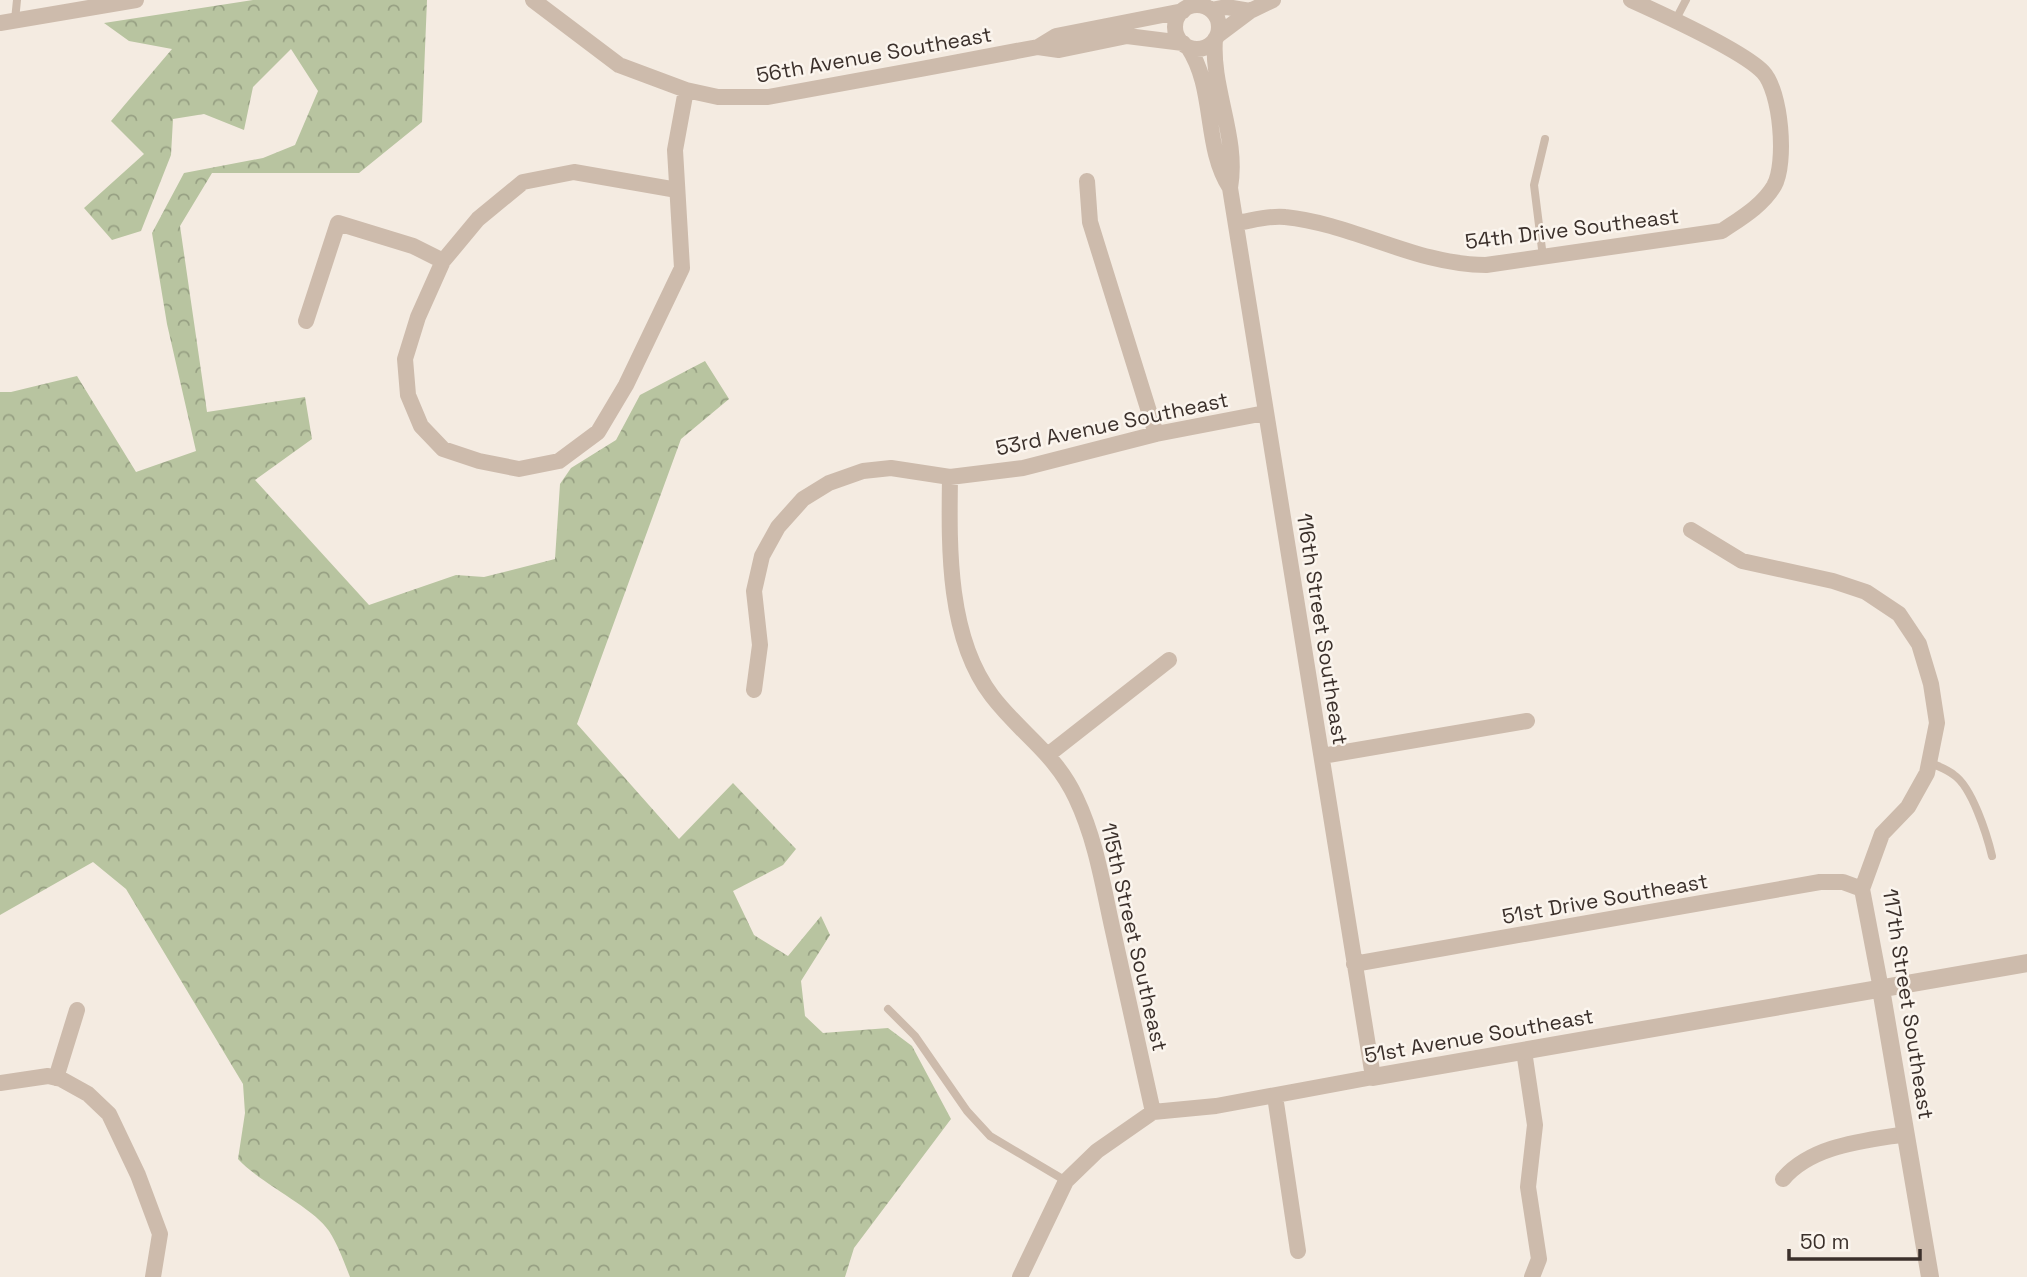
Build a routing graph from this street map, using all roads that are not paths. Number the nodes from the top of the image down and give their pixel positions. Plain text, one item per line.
1 (17, 0) edge
2 (136, 0) edge
3 (533, 0) edge
4 (1273, 0) edge
5 (1631, 0) edge
6 (1686, 0) edge
7 (1187, 6) edge
8 (1211, 6) edge
9 (1250, 11) junction
10 (1675, 21) junction
11 (8, 22) edge
12 (1217, 37) junction
13 (1186, 45) junction
14 (1038, 47) junction
15 (686, 90) junction
16 (1545, 139) dead end
17 (1087, 181) dead end
18 (1230, 188) junction
19 (677, 190) junction
20 (1236, 223) junction
21 (1543, 257) junction
22 (443, 261) junction
23 (306, 321) dead end
24 (1265, 413) junction
25 (1156, 434) junction
26 (950, 477) junction
27 (1691, 530) dead end
28 (1169, 660) dead end
29 (754, 690) dead end
30 (1527, 721) dead end
31 (1049, 754) junction
32 (1322, 756) junction
33 (1929, 762) junction
34 (1992, 856) dead end
35 (1862, 889) junction
36 (2027, 963) edge
37 (1354, 964) junction
38 (1881, 989) junction
39 (888, 1009) dead end
40 (77, 1010) dead end
41 (1524, 1051) junction
42 (1373, 1077) junction
43 (55, 1078) junction
44 (0, 1083) edge
45 (1275, 1096) junction
46 (1153, 1112) junction
47 (1906, 1134) junction
48 (1783, 1179) dead end
49 (1066, 1181) junction
50 (1298, 1251) dead end
51 (153, 1277) edge
52 (1020, 1277) edge
53 (1532, 1277) edge
54 (1930, 1277) edge

1 - 11 lane
2 - 11 street
3 - 15 street, 56th Avenue Southeast
4 - 9 street
5 - 10 street
6 - 10 lane
7 - 8 street
7 - 13 street
7 - 14 street, 56th Avenue Southeast
8 - 9 street
8 - 12 street
9 - 12 street
10 - 21 street, 54th Drive Southeast
12 - 13 street
12 - 18 street, 116th Street Southeast
13 - 14 street, 56th Avenue Southeast
13 - 18 street, 116th Street Southeast
14 - 15 street, 56th Avenue Southeast
15 - 19 street
16 - 21 lane
17 - 25 street
18 - 20 street, 116th Street Southeast
19 - 22 street
19 - 22 street
20 - 21 street, 54th Drive Southeast
20 - 24 street, 116th Street Southeast
22 - 23 street
24 - 25 street, 53rd Avenue Southeast
24 - 32 street, 116th Street Southeast
25 - 26 street, 53rd Avenue Southeast
26 - 29 street, 53rd Avenue Southeast
26 - 31 street, 115th Street Southeast
27 - 33 street, 117th Street Southeast
28 - 31 street
30 - 32 street
31 - 46 street, 115th Street Southeast
32 - 37 street, 116th Street Southeast
33 - 34 lane
33 - 35 street, 117th Street Southeast
35 - 37 street, 51st Drive Southeast
35 - 38 street, 117th Street Southeast
36 - 38 street, 51st Avenue Southeast
37 - 42 street, 116th Street Southeast
38 - 41 street, 51st Avenue Southeast
38 - 47 street, 117th Street Southeast
39 - 49 lane
40 - 43 street
41 - 42 street, 51st Avenue Southeast
41 - 53 street
42 - 45 street, 51st Avenue Southeast
43 - 44 street
43 - 51 street
45 - 46 street, 51st Avenue Southeast
45 - 50 street
46 - 49 street, 51st Avenue Southeast
47 - 48 street
47 - 54 street, 117th Street Southeast
49 - 52 street, 51st Avenue Southeast

